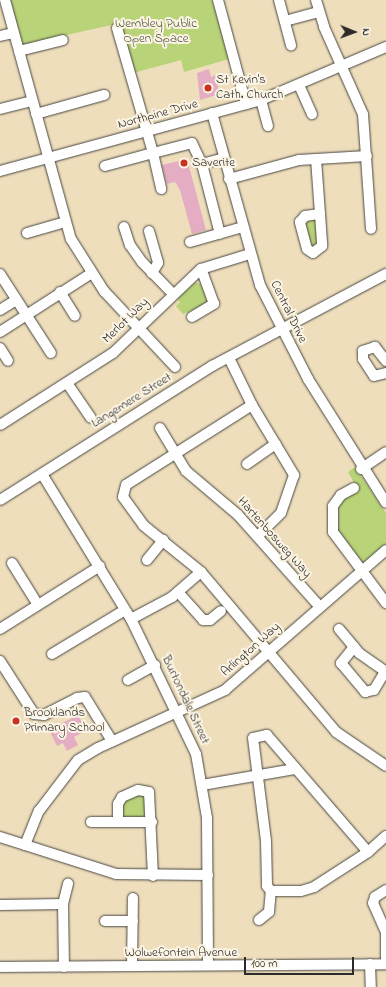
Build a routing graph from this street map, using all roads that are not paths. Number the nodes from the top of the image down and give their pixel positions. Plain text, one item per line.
1 (5, 0) edge
2 (218, 0) edge
3 (279, 0) edge
4 (316, 0) edge
5 (319, 12) junction
6 (285, 21) junction
7 (117, 28) dead end
8 (14, 33) junction
9 (0, 36) edge
10 (63, 40) dead end
11 (291, 45) dead end
12 (386, 47) edge
13 (19, 51) junction
14 (342, 66) junction
15 (299, 85) junction
16 (104, 95) dead end
17 (261, 100) junction
18 (32, 101) junction
19 (246, 104) junction
20 (0, 110) edge
21 (212, 113) junction
22 (36, 114) junction
23 (312, 114) dead end
24 (268, 126) dead end
25 (146, 131) junction
26 (152, 153) junction
27 (366, 156) junction
28 (48, 158) junction
29 (224, 158) junction
30 (316, 159) junction
31 (202, 164) junction
32 (105, 166) dead end
33 (0, 171) edge
34 (230, 178) junction
35 (161, 189) dead end
36 (320, 214) dead end
37 (65, 222) junction
38 (124, 227) dead end
39 (243, 227) junction
40 (372, 229) dead end
41 (149, 231) dead end
42 (27, 233) dead end
43 (220, 234) junction
44 (190, 242) dead end
45 (250, 254) junction
46 (201, 269) junction
47 (92, 273) junction
48 (152, 273) junction
49 (0, 274) edge
50 (386, 274) edge
51 (60, 292) junction
52 (172, 293) junction
53 (16, 300) junction
54 (0, 310) edge
55 (25, 315) junction
56 (75, 316) dead end
57 (192, 316) dead end
58 (138, 326) junction
59 (282, 330) junction
60 (0, 332) edge
61 (0, 348) edge
62 (51, 354) dead end
63 (228, 358) junction
64 (8, 361) dead end
65 (386, 361) edge
66 (175, 367) dead end
67 (386, 373) edge
68 (67, 383) junction
69 (252, 405) junction
70 (91, 418) dead end
71 (0, 425) edge
72 (160, 428) dead end
73 (276, 444) junction
74 (386, 452) edge
75 (175, 453) junction
76 (247, 464) dead end
77 (361, 468) junction
78 (42, 474) junction
79 (354, 488) dead end
80 (0, 500) edge
81 (386, 503) edge
82 (258, 536) junction
83 (163, 540) junction
84 (386, 550) edge
85 (147, 560) dead end
86 (12, 563) dead end
87 (100, 566) junction
88 (201, 572) junction
89 (361, 572) junction
90 (178, 592) junction
91 (386, 604) edge
92 (38, 605) junction
93 (320, 607) junction
94 (125, 610) junction
95 (221, 611) dead end
96 (131, 620) junction
97 (0, 629) edge
98 (339, 629) dead end
99 (354, 647) junction
100 (268, 651) junction
101 (52, 654) dead end
102 (0, 661) edge
103 (155, 665) junction
104 (386, 672) edge
105 (128, 680) dead end
106 (177, 711) junction
107 (112, 741) junction
108 (385, 762) edge
109 (295, 769) junction
110 (256, 775) junction
111 (202, 785) junction
112 (91, 822) dead end
113 (118, 822) junction
114 (152, 822) junction
115 (386, 836) edge
116 (0, 837) edge
117 (26, 845) junction
118 (368, 852) junction
119 (208, 875) junction
120 (153, 876) junction
121 (68, 884) dead end
122 (386, 890) edge
123 (271, 891) junction
124 (133, 898) dead end
125 (63, 904) junction
126 (0, 905) edge
127 (259, 920) dead end
128 (105, 921) dead end
129 (133, 921) junction
130 (386, 948) edge
131 (370, 964) junction
132 (386, 964) edge
133 (132, 966) junction
134 (208, 966) junction
135 (0, 967) edge
136 (64, 967) junction
137 (371, 987) edge

1 - 8 street
2 - 19 street
3 - 6 street
4 - 5 street
5 - 6 street
5 - 14 street
6 - 11 street
7 - 25 street
8 - 9 street
8 - 13 street
10 - 13 street
12 - 14 street, Northpine Drive
13 - 18 street
14 - 15 street, Northpine Drive
14 - 27 street
15 - 17 street, Northpine Drive
15 - 23 street
16 - 22 street
17 - 19 street, Northpine Drive
17 - 24 street
18 - 20 street
18 - 22 street
19 - 21 street, Northpine Drive
21 - 25 street, Northpine Drive
21 - 29 street, Central Drive
22 - 28 street
25 - 26 street
25 - 28 street, Northpine Drive
26 - 31 street
26 - 32 street
26 - 35 street
27 - 30 street
27 - 40 street
28 - 33 street, Northpine Drive
28 - 37 street
29 - 31 street
29 - 34 street, Central Drive
30 - 34 street
30 - 36 street
31 - 43 street
34 - 39 street, Central Drive
37 - 42 street
37 - 47 street
38 - 48 street
39 - 43 street
39 - 45 street, Central Drive
41 - 48 street
43 - 44 street
45 - 46 street, Merlot Way
45 - 59 street, Central Drive
46 - 52 street, Merlot Way
46 - 57 street
47 - 51 street
47 - 58 street
48 - 52 street
49 - 53 street
50 - 59 street, Langemere Street
51 - 55 street
51 - 56 street
52 - 58 street, Merlot Way
53 - 54 street
53 - 55 street
55 - 60 street
55 - 62 street
58 - 66 street
58 - 68 street, Merlot Way
59 - 63 street, Langemere Street
59 - 77 street, Central Drive
61 - 64 street
63 - 69 street
63 - 78 street, Langemere Street
65 - 67 street
68 - 70 street
68 - 71 street, Merlot Way
69 - 73 street
69 - 75 street
72 - 75 street, Hartenbosweg Way
73 - 76 street
73 - 82 street
74 - 77 street
75 - 82 street, Hartenbosweg Way
75 - 83 street
77 - 81 street, Central Drive
78 - 80 street, Langemere Street
78 - 87 street, Burtondale Street
79 - 89 street
82 - 93 street, Hartenbosweg Way
83 - 85 street
83 - 88 street
84 - 89 street, Arlington Way
86 - 92 street
87 - 92 street
87 - 94 street, Burtondale Street
88 - 90 street
88 - 100 street
89 - 91 street
89 - 93 street, Arlington Way
90 - 95 street
90 - 96 street
92 - 97 street
93 - 100 street, Arlington Way
94 - 96 street, Burtondale Street
94 - 101 street
96 - 103 street, Burtondale Street
98 - 99 street
99 - 104 street
99 - 104 street
100 - 106 street, Arlington Way
100 - 108 street
102 - 107 street
103 - 105 street
103 - 106 street, Burtondale Street
106 - 107 street, Arlington Way
106 - 111 street, Burtondale Street
107 - 117 street, Arlington Way
109 - 110 street
109 - 110 street
109 - 118 street
110 - 111 street
110 - 123 street
111 - 119 street, Burtondale Street
112 - 113 street
113 - 114 street
113 - 114 street
114 - 120 street
115 - 118 street
116 - 117 street
117 - 120 street
118 - 123 street
119 - 120 street
119 - 134 street, Burtondale Street
121 - 125 street
122 - 130 street
123 - 127 street
124 - 129 street
125 - 126 street
125 - 136 street
128 - 129 street
129 - 133 street
130 - 132 street
131 - 132 street, Wolwefontein Avenue
131 - 134 street, Wolwefontein Avenue
131 - 137 street
133 - 134 street, Wolwefontein Avenue
133 - 136 street, Wolwefontein Avenue
135 - 136 street, Wolwefontein Avenue

